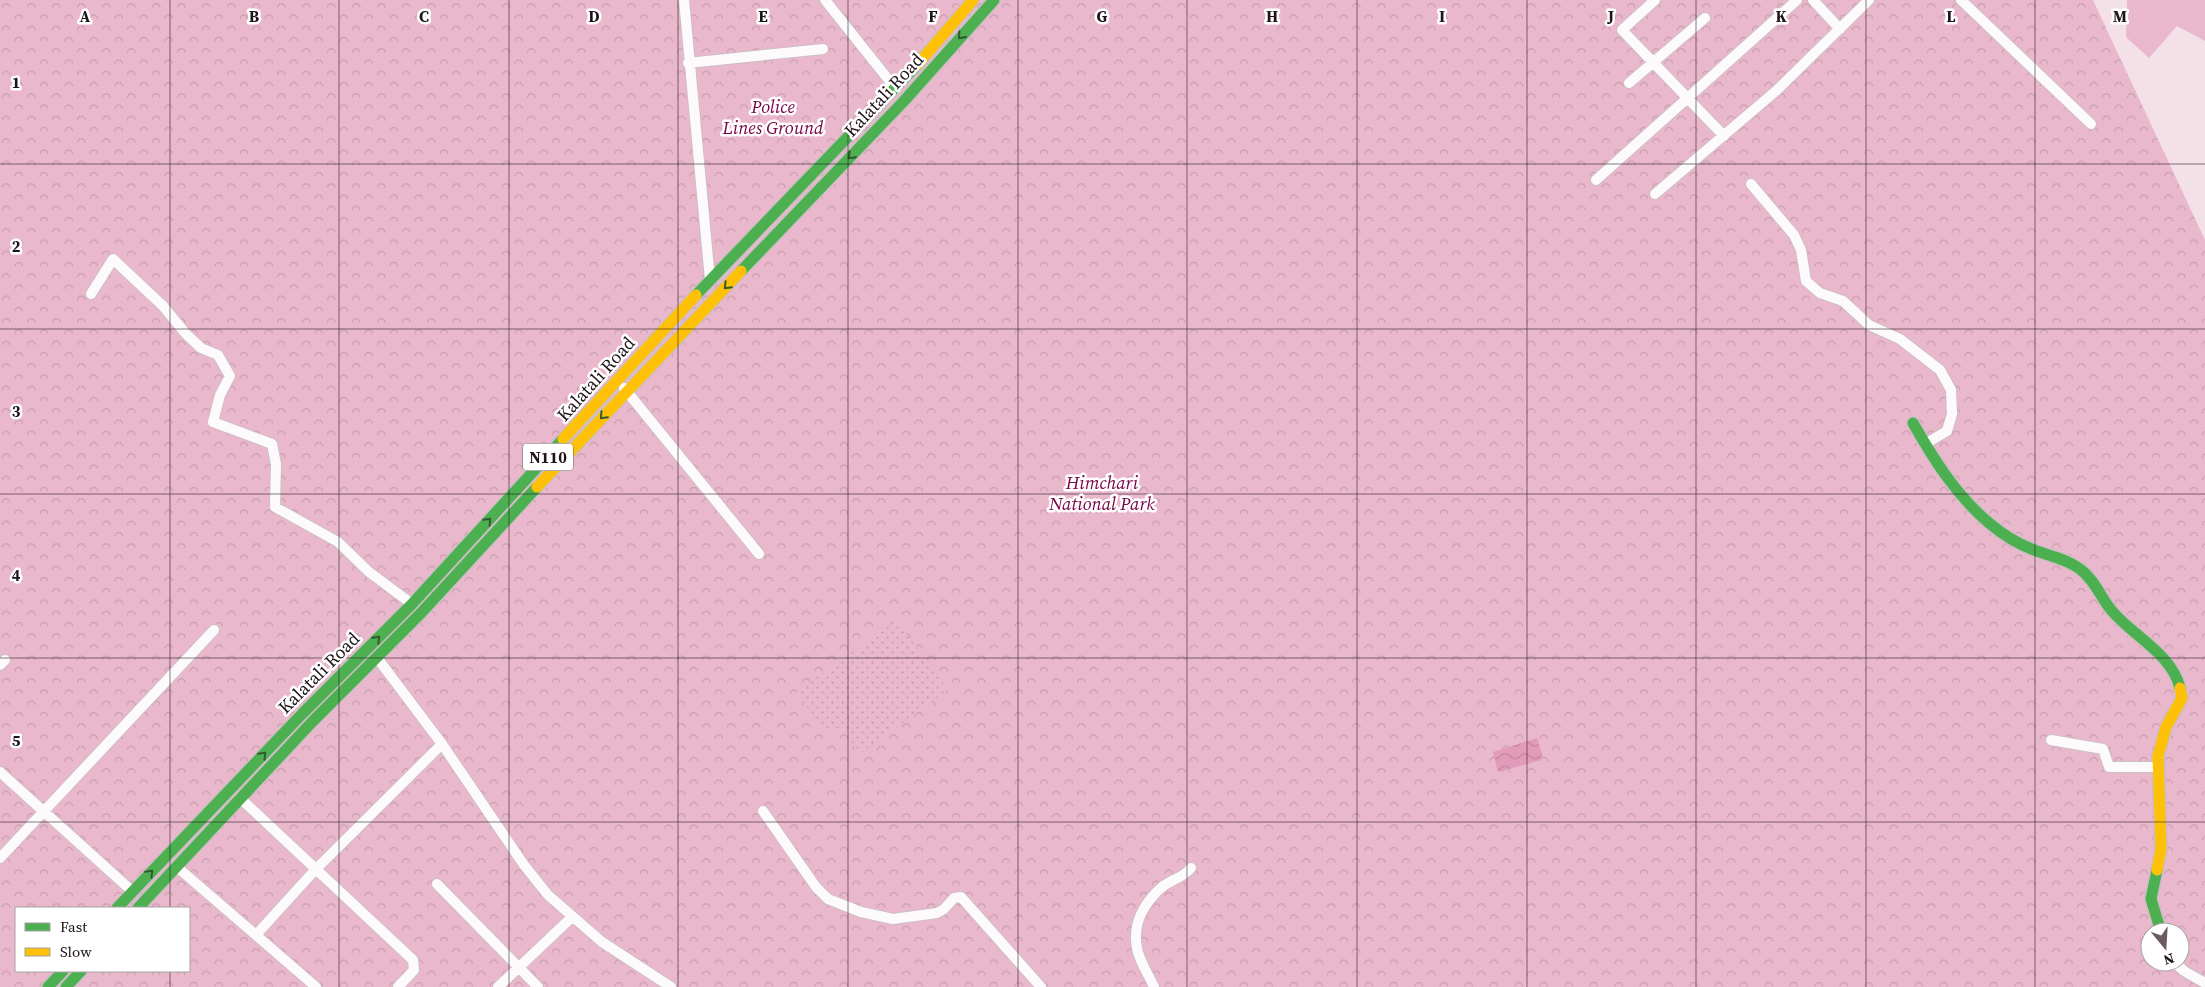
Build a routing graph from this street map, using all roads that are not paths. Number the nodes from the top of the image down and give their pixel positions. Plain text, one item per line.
1 (684, 0) edge
2 (825, 0) edge
3 (973, 0) edge
4 (994, 0) edge
5 (1655, 0) edge
6 (1797, 0) edge
7 (1813, 0) edge
8 (1869, 0) edge
9 (1961, 0) edge
10 (1705, 18) dead end
11 (1840, 29) junction
12 (823, 49) dead end
13 (688, 63) junction
14 (1654, 63) junction
15 (1629, 83) dead end
16 (896, 89) junction
17 (1688, 99) junction
18 (2091, 124) dead end
19 (1724, 136) junction
20 (1596, 180) dead end
21 (1751, 184) dead end
22 (1655, 194) dead end
23 (730, 259) junction
24 (744, 269) junction
25 (710, 280) junction
26 (91, 294) dead end
27 (618, 381) junction
28 (626, 391) junction
29 (1914, 423) dead end
30 (1925, 444) junction
31 (759, 554) dead end
32 (412, 604) junction
33 (214, 630) dead end
34 (378, 659) junction
35 (2051, 740) dead end
36 (442, 744) junction
37 (2157, 767) junction
38 (0, 772) edge
39 (240, 798) junction
40 (763, 811) dead end
41 (42, 812) junction
42 (0, 858) edge
43 (177, 867) junction
44 (1192, 868) dead end
45 (315, 870) junction
46 (437, 884) dead end
47 (132, 891) junction
48 (118, 907) edge
49 (139, 907) edge
50 (572, 918) junction
51 (2158, 922) edge
52 (256, 935) junction
53 (519, 967) junction
54 (62, 972) edge
55 (80, 972) edge
56 (2186, 972) edge
57 (2205, 983) edge
58 (48, 987) edge
59 (66, 987) edge
60 (316, 987) edge
61 (398, 987) edge
62 (498, 987) edge
63 (538, 987) edge
64 (671, 987) edge
65 (1040, 987) edge
66 (1154, 987) edge

1 - 13 street
2 - 16 street
3 - 16 main road, Kalatali Road / N110
4 -> 24 main road, Kalatali Road / N110
5 - 14 street
6 - 17 street
7 - 11 street
8 - 11 street
9 - 18 street
10 - 14 street
11 - 19 street
12 - 13 street
13 - 25 street
14 - 15 street
14 - 17 street
16 - 23 main road, Kalatali Road / N110
17 - 19 street
17 - 20 street
19 - 22 street
21 - 30 street
23 - 24 main road
23 - 25 main road, Kalatali Road / N110
24 -> 28 main road, Kalatali Road / N110
25 - 27 main road, Kalatali Road / N110
26 - 32 street
27 - 28 street
32 -> 27 main road, Kalatali Road / N110
28 - 31 street
28 -> 34 main road, Kalatali Road / N110
29 - 30 main road
30 - 37 main road
47 -> 32 main road, Kalatali Road / N110
33 - 41 street
34 - 36 street
34 - 39 main road, Kalatali Road / N110
35 - 37 street
36 - 45 street
36 - 50 street
37 - 51 main road
38 - 41 street
39 - 43 main road, Kalatali Road / N110
39 - 45 street
40 - 65 street
41 - 42 street
41 - 47 street
43 - 49 main road, Kalatali Road / N110
43 - 52 street
44 - 66 street
45 - 52 street
45 - 61 street
46 - 53 street
47 - 48 main road, Kalatali Road / N110
50 - 53 street
50 - 64 street
52 - 60 street
53 - 62 street
53 - 63 street
54 - 58 main road
55 - 59 main road
56 - 57 street

